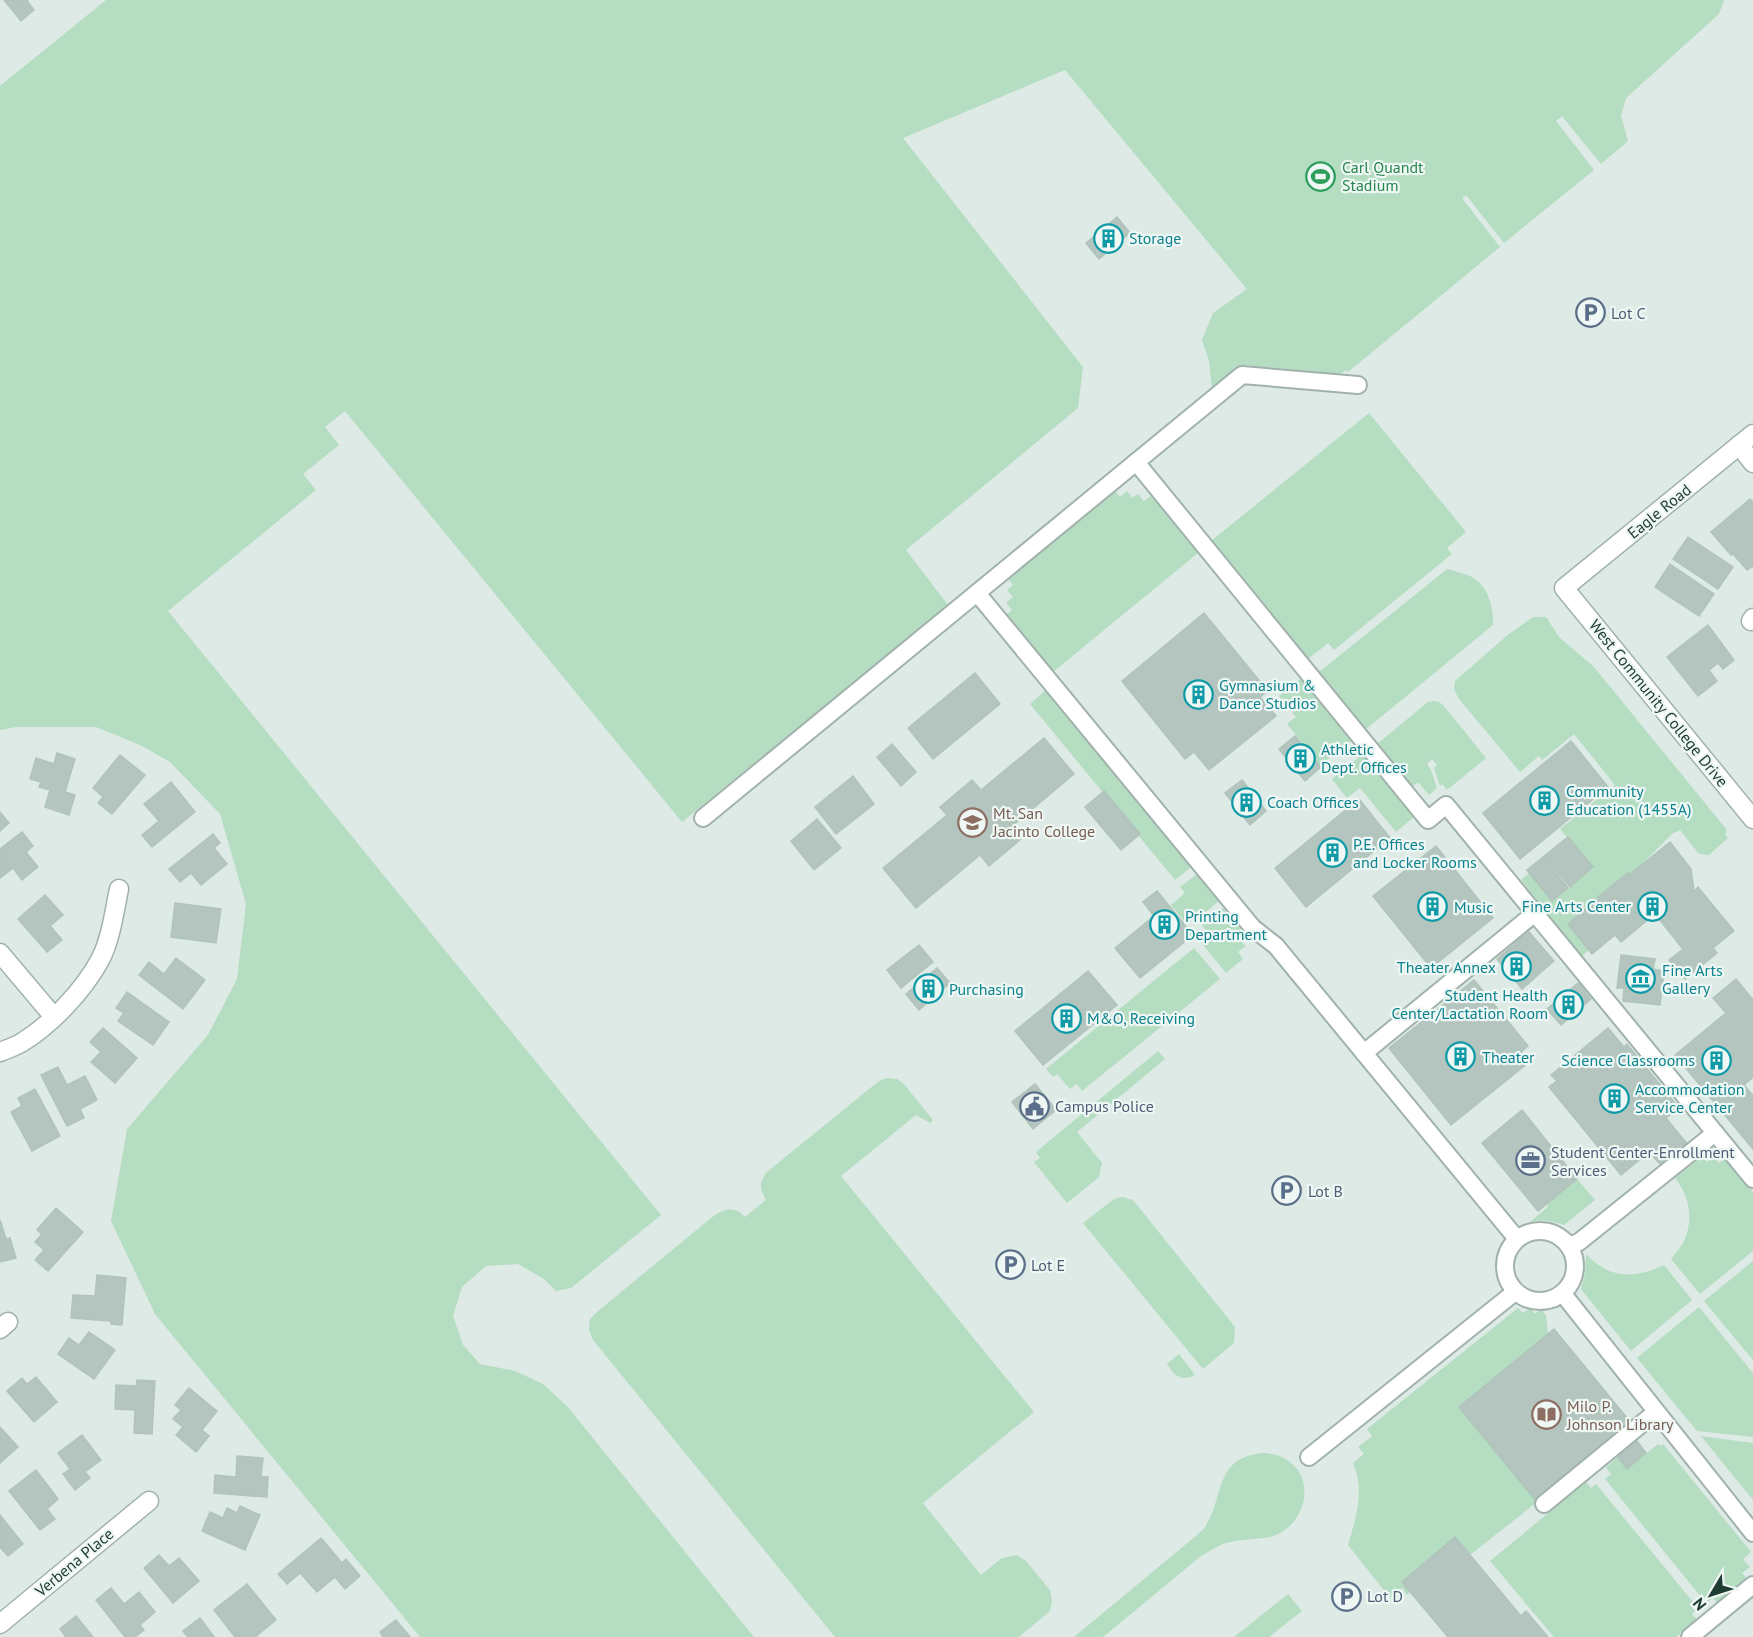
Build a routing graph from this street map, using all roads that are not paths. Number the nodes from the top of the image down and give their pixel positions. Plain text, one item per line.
1 (1358, 385) dead end
2 (1753, 434) edge
3 (1738, 445) junction
4 (1136, 462) junction
5 (1753, 463) edge
6 (1564, 588) joint
7 (978, 593) junction
8 (703, 818) dead end
9 (1753, 819) edge
10 (119, 889) dead end
11 (1535, 913) junction
12 (0, 953) edge
13 (54, 1017) junction
14 (0, 1052) edge
15 (1364, 1053) junction
16 (1715, 1133) junction
17 (1753, 1179) edge
18 (1517, 1239) junction
19 (1569, 1246) junction
20 (1515, 1292) junction
21 (1563, 1294) junction
22 (1656, 1412) junction
23 (1309, 1457) dead end
24 (149, 1500) dead end
25 (1544, 1504) dead end
26 (1753, 1533) edge
27 (1753, 1585) edge
28 (0, 1624) edge
29 (1690, 1637) edge

1 - 4 street
2 - 3 street, Eagle Road
3 - 5 street
3 - 6 street, Eagle Road
4 - 7 street
4 - 11 street
6 - 9 street, West Community College Drive
7 - 8 street
7 - 15 street
10 - 13 street
11 - 15 street
11 - 16 street
12 - 13 street
13 - 14 street
15 - 18 street
16 - 17 street
16 - 19 street
18 - 19 street
18 - 20 street
19 - 21 street
20 - 21 street
20 - 23 street
21 - 22 street
22 - 25 street
22 - 26 street
24 - 28 street, Verbena Place
27 - 29 street

